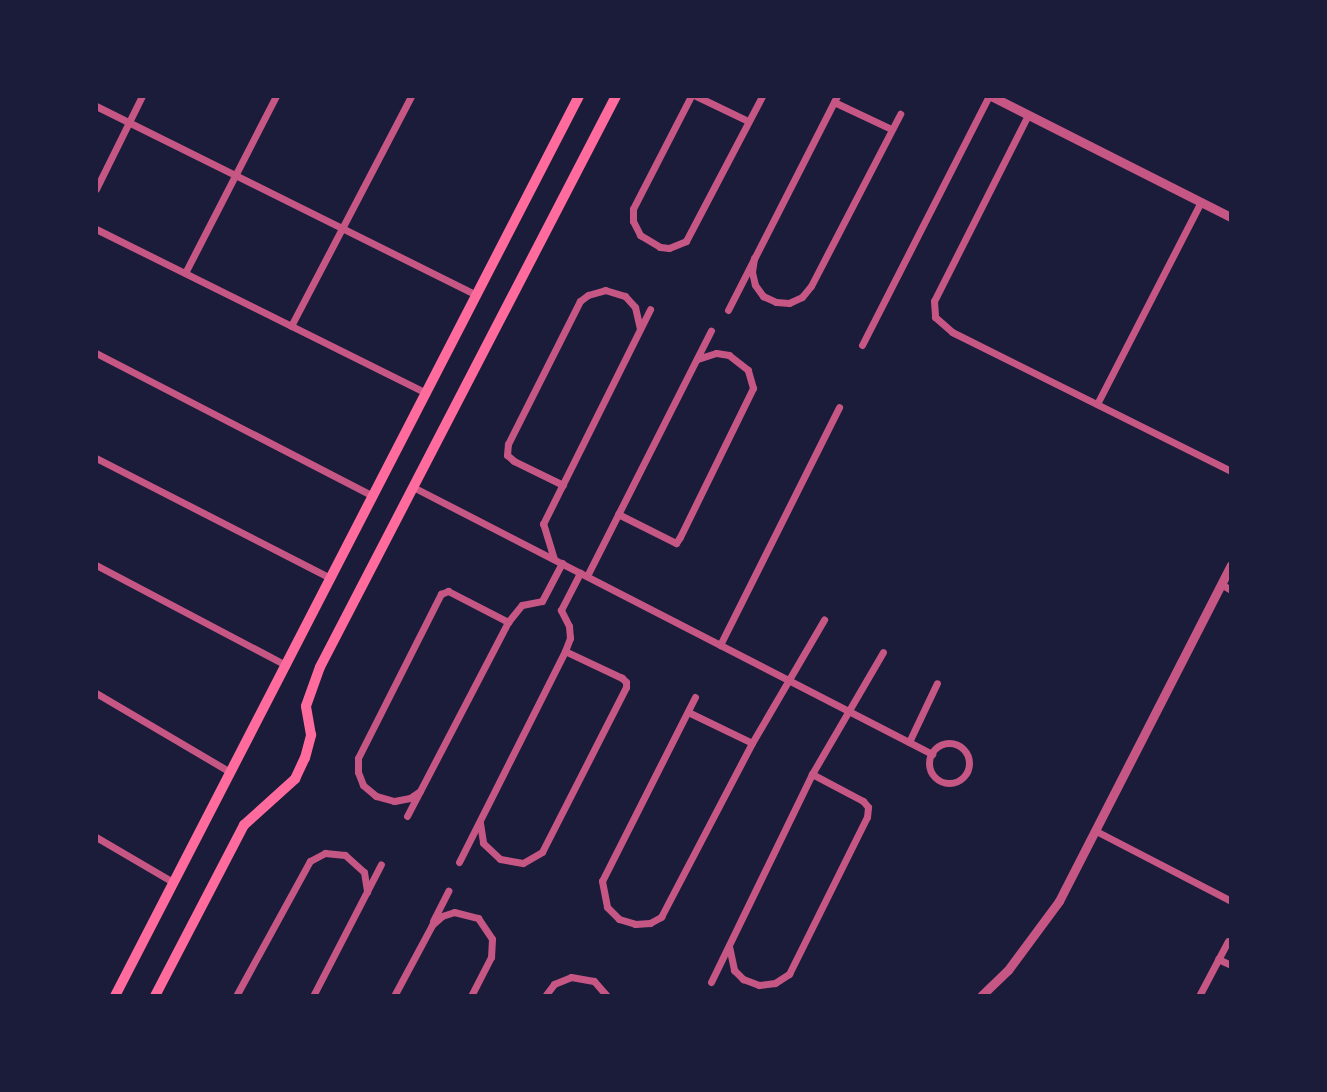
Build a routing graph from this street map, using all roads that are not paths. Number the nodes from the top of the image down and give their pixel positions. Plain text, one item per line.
1 (142, 96) edge
2 (276, 96) edge
3 (411, 96) edge
4 (579, 96) edge
5 (616, 96) edge
6 (694, 96) edge
7 (762, 96) edge
8 (990, 96) edge
9 (835, 99) edge
10 (96, 106) edge
11 (900, 114) dead end
12 (1028, 115) junction
13 (748, 121) junction
14 (130, 123) junction
15 (891, 129) junction
16 (236, 176) junction
17 (96, 189) edge
18 (1201, 202) junction
19 (1231, 217) edge
20 (96, 229) edge
21 (343, 229) junction
22 (754, 258) junction
23 (185, 273) junction
24 (476, 295) junction
25 (650, 309) dead end
26 (728, 310) dead end
27 (291, 326) junction
28 (640, 328) junction
29 (711, 330) dead end
30 (862, 345) dead end
31 (96, 353) edge
32 (697, 359) junction
33 (426, 393) junction
34 (1097, 404) junction
35 (839, 407) dead end
36 (96, 458) edge
37 (1231, 471) edge
38 (563, 485) junction
39 (413, 487) junction
40 (373, 496) junction
41 (618, 514) junction
42 (558, 562) junction
43 (96, 565) edge
44 (1231, 565) edge
45 (584, 575) junction
46 (331, 578) junction
47 (1221, 584) junction
48 (1231, 590) edge
49 (824, 620) dead end
50 (508, 621) junction
51 (720, 645) junction
52 (565, 650) junction
53 (883, 652) dead end
54 (286, 665) junction
55 (790, 681) junction
56 (937, 683) dead end
57 (96, 694) edge
58 (695, 696) dead end
59 (688, 712) junction
60 (850, 712) junction
61 (752, 743) junction
62 (909, 743) junction
63 (932, 754) junction
64 (230, 772) junction
65 (812, 774) junction
66 (420, 791) junction
67 (407, 817) dead end
68 (480, 823) junction
69 (1096, 831) junction
70 (96, 837) edge
71 (459, 862) dead end
72 (381, 864) dead end
73 (173, 882) junction
74 (448, 891) dead end
75 (367, 892) junction
76 (1231, 901) edge
77 (432, 925) junction
78 (1228, 941) dead end
79 (729, 946) junction
80 (1218, 959) junction
81 (1231, 965) edge
82 (711, 982) dead end
83 (115, 996) edge
84 (155, 996) edge
85 (236, 996) edge
86 (313, 996) edge
87 (394, 996) edge
88 (471, 996) edge
89 (545, 996) edge
90 (607, 996) edge
91 (981, 996) edge
92 (1199, 996) edge

1 - 14 street
2 - 16 street
3 - 21 street
4 - 24 main road
5 - 39 main road
6 - 13 street
6 - 13 street
7 - 13 street
8 - 12 street
8 - 30 street
9 - 15 street
9 - 22 street
10 - 14 street
11 - 15 street
12 - 18 street
12 - 34 street
14 - 16 street
14 - 17 street
15 - 22 street
16 - 21 street
16 - 23 street
18 - 19 street
18 - 34 street
20 - 23 street
21 - 24 street
21 - 27 street
22 - 26 street
23 - 27 street
24 - 33 main road
25 - 28 street
27 - 33 street
28 - 38 street
28 - 38 street
29 - 32 street
31 - 40 street
32 - 41 street
32 - 41 street
33 - 40 main road
34 - 37 street
35 - 51 street
36 - 46 street
38 - 42 street
39 - 42 street
39 - 84 main road
40 - 46 main road
41 - 45 street
42 - 45 street
42 - 50 street
43 - 54 street
44 - 47 street
45 - 51 street
45 - 52 street
46 - 54 main road
47 - 48 street
47 - 69 street
49 - 55 street
50 - 66 street
50 - 66 street
51 - 55 street
52 - 68 street
52 - 68 street
53 - 60 street
54 - 64 main road
55 - 60 street
55 - 61 street
56 - 62 street
57 - 64 street
58 - 59 street
59 - 61 street
59 - 61 street
60 - 62 street
60 - 65 street
62 - 63 street
63 - 63 street
64 - 73 main road
65 - 79 street
65 - 79 street
66 - 67 street
68 - 71 street
69 - 76 street
69 - 91 street
70 - 73 street
72 - 75 street
73 - 83 main road
74 - 77 street
75 - 85 street
75 - 86 street
77 - 87 street
77 - 88 street
78 - 80 street
79 - 82 street
80 - 81 street
80 - 92 street
89 - 90 street

